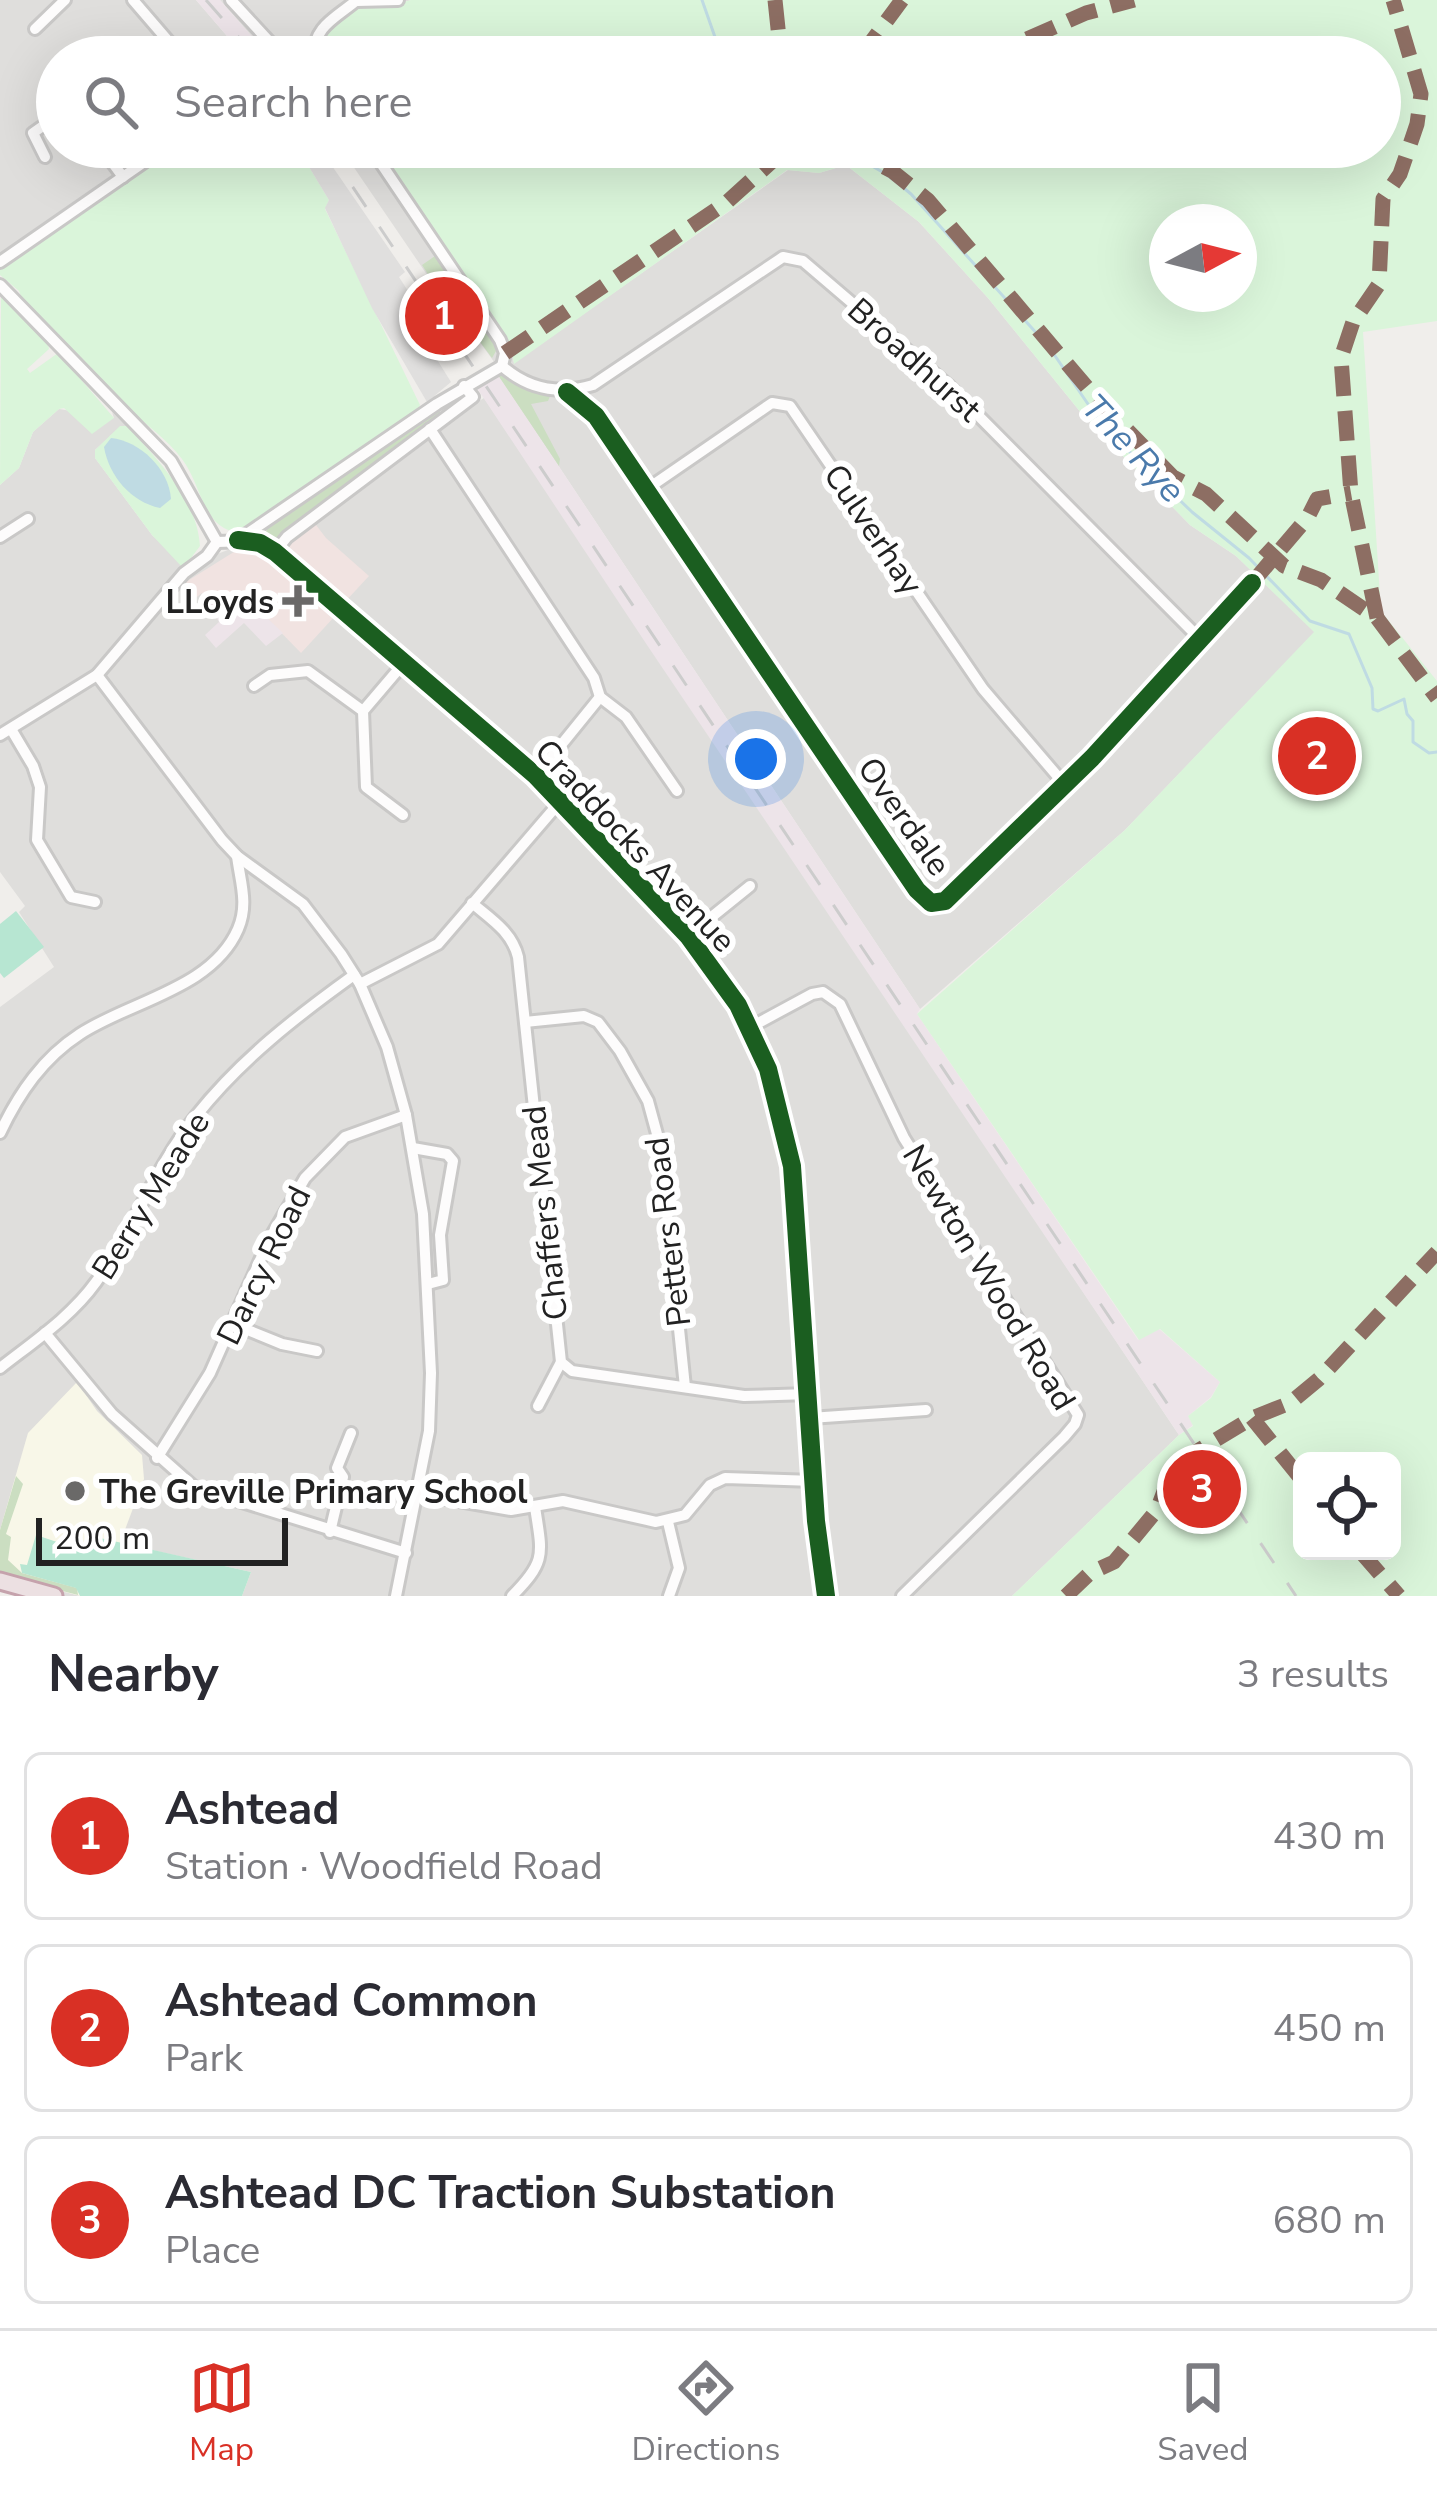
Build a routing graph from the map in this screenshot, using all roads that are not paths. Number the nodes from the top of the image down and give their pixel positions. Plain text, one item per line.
1 (65, 0) edge
2 (133, 0) edge
3 (231, 0) edge
4 (357, 0) edge
5 (398, 0) edge
6 (34, 29) dead end
7 (164, 36) edge
8 (264, 36) edge
9 (318, 36) edge
10 (116, 168) edge
11 (137, 168) edge
12 (384, 168) edge
13 (123, 178) junction
14 (0, 262) edge
15 (0, 286) edge
16 (502, 366) junction
17 (593, 385) junction
18 (464, 386) junction
19 (567, 392) junction
20 (590, 408) junction
21 (430, 429) junction
22 (647, 489) junction
23 (28, 520) dead end
24 (265, 523) junction
25 (0, 538) edge
26 (238, 541) junction
27 (217, 542) junction
28 (260, 543) junction
29 (275, 552) junction
30 (1252, 583) dead end
31 (1200, 639) junction
32 (403, 664) junction
33 (97, 675) junction
34 (254, 686) dead end
35 (600, 697) junction
36 (363, 711) junction
37 (3, 732) edge
38 (536, 776) junction
39 (1065, 785) junction
40 (677, 790) dead end
41 (559, 802) junction
42 (403, 815) dead end
43 (238, 856) junction
44 (750, 886) dead end
45 (95, 902) dead end
46 (472, 903) junction
47 (688, 936) junction
48 (357, 980) junction
49 (525, 1022) junction
50 (749, 1028) junction
51 (406, 1115) junction
52 (0, 1133) edge
53 (413, 1148) junction
54 (428, 1284) junction
55 (233, 1324) junction
56 (45, 1333) junction
57 (317, 1351) dead end
58 (560, 1363) junction
59 (0, 1368) edge
60 (685, 1387) junction
61 (808, 1394) junction
62 (538, 1406) dead end
63 (926, 1410) dead end
64 (810, 1418) junction
65 (351, 1433) dead end
66 (157, 1458) junction
67 (814, 1481) junction
68 (419, 1494) junction
69 (535, 1507) junction
70 (668, 1522) junction
71 (329, 1532) junction
72 (406, 1553) junction
73 (0, 1581) edge
74 (54, 1596) edge
75 (396, 1596) edge
76 (512, 1596) edge
77 (669, 1596) edge
78 (826, 1596) edge
79 (902, 1596) edge

1 - 6 street
2 - 7 street
3 - 8 street
4 - 5 street
4 - 9 street
10 - 13 street
11 - 13 street
12 - 16 street
13 - 14 street
15 - 27 street
16 - 18 street
16 - 19 street
17 - 19 street, Broadhurst
17 - 20 street
17 - 31 street, Broadhurst
18 - 21 street
18 - 24 street
19 - 20 street, Overdale
20 - 22 street, Overdale
21 - 29 street
21 - 35 street
22 - 39 street, Culverhay
22 - 39 street, Overdale
23 - 25 street
24 - 26 street
24 - 28 street
26 - 27 street, Craddocks Avenue
26 - 28 street, Craddocks Avenue
27 - 33 street
28 - 29 street, Craddocks Avenue
29 - 32 street, Craddocks Avenue
30 - 31 street, Overdale
31 - 39 street, Overdale
32 - 36 street
32 - 38 street, Craddocks Avenue
33 - 37 street
33 - 43 street
34 - 36 street
35 - 38 street
35 - 40 street
36 - 42 street
37 - 45 street
38 - 41 street, Craddocks Avenue
41 - 46 street, Berry Meade
41 - 47 street, Craddocks Avenue
43 - 48 street
43 - 52 street
44 - 47 street
46 - 48 street, Berry Meade
46 - 49 street, Chaffers Mead
47 - 50 street, Craddocks Avenue
48 - 51 street
48 - 56 street, Berry Meade
49 - 58 street, Chaffers Mead
49 - 60 street, Petters Road
50 - 61 street, Craddocks Avenue
50 - 79 street, Newton Wood Road
51 - 53 street
51 - 55 street, Darcy Road
53 - 54 street
53 - 54 street
54 - 68 street
55 - 57 street
55 - 66 street, Darcy Road
56 - 59 street, Berry Meade
56 - 66 street
58 - 60 street, Chaffers Mead
58 - 62 street
60 - 61 street, Chaffers Mead
61 - 64 street, Craddocks Avenue
63 - 64 street
64 - 67 street, Craddocks Avenue
65 - 71 street
66 - 71 street
67 - 70 street
67 - 78 street, Craddocks Avenue
68 - 69 street
68 - 72 street
69 - 70 street
69 - 76 street
70 - 77 street
71 - 72 street
72 - 75 street
73 - 74 highway

